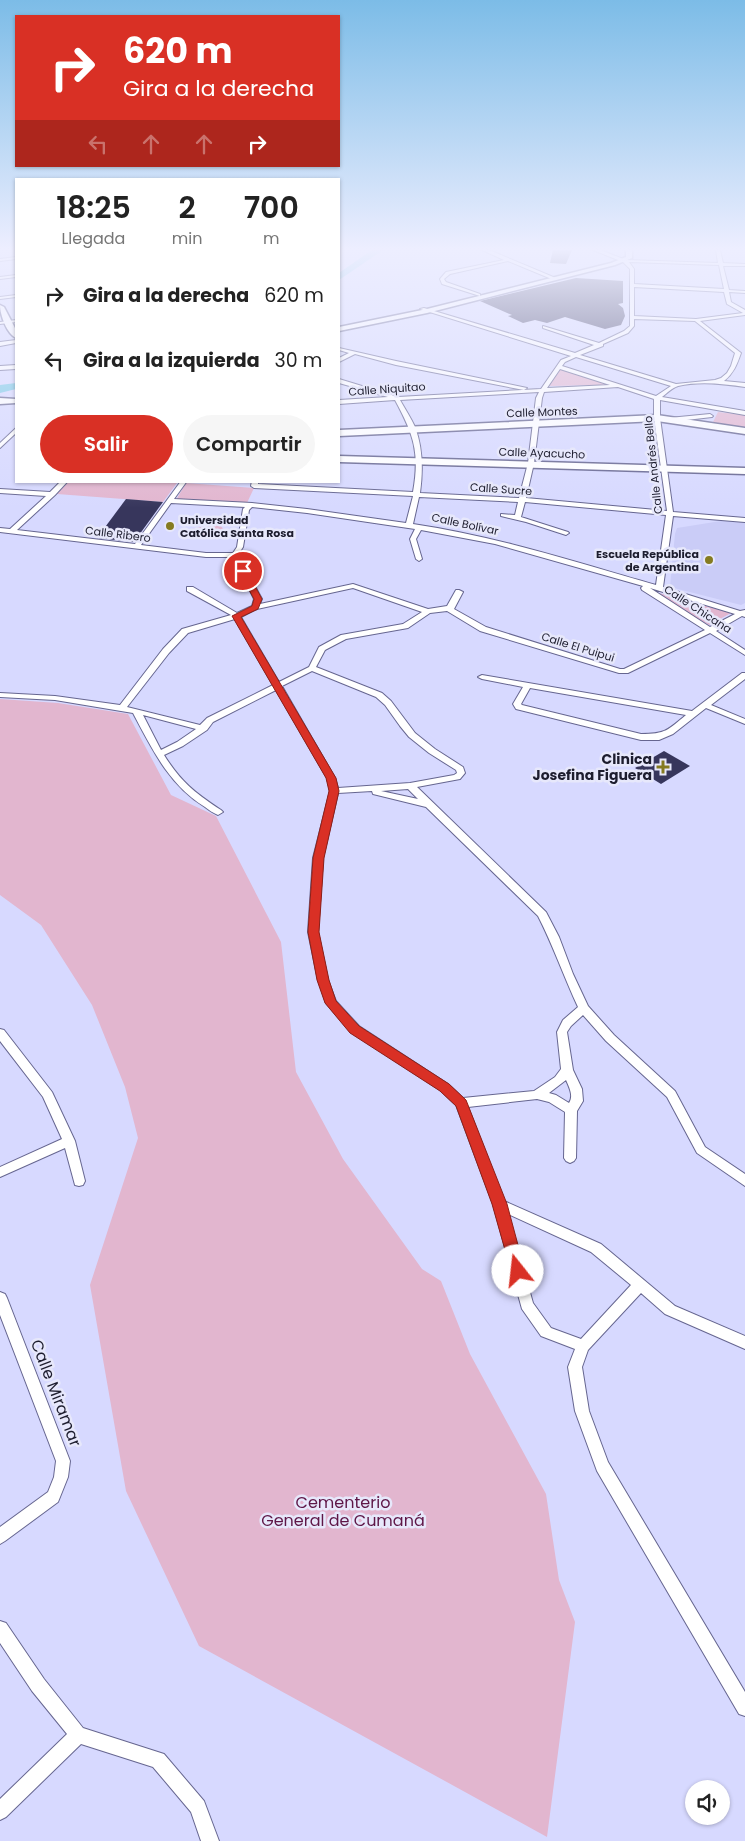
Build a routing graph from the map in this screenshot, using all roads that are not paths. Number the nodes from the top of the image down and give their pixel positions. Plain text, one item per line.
1 (509, 336) edge
2 (573, 336) edge
3 (618, 336) edge
4 (716, 336) edge
5 (15, 342) edge
6 (0, 344) edge
7 (601, 345) junction
8 (340, 349) edge
9 (745, 350) edge
10 (354, 353) junction
11 (738, 353) junction
12 (575, 356) junction
13 (340, 360) edge
14 (15, 367) edge
15 (558, 367) junction
16 (0, 368) edge
17 (340, 382) edge
18 (722, 382) junction
19 (674, 385) junction
20 (745, 385) edge
21 (617, 386) junction
22 (542, 391) junction
23 (534, 392) junction
24 (396, 398) junction
25 (657, 398) junction
26 (1, 402) edge
27 (15, 402) edge
28 (340, 402) edge
29 (713, 408) junction
30 (745, 413) edge
31 (710, 416) junction
32 (657, 418) junction
33 (669, 420) junction
34 (538, 424) junction
35 (707, 425) junction
36 (413, 429) junction
37 (15, 431) edge
38 (745, 431) edge
39 (340, 433) edge
40 (0, 446) edge
41 (340, 458) edge
42 (418, 461) junction
43 (531, 464) junction
44 (665, 468) junction
45 (745, 471) edge
46 (63, 483) edge
47 (183, 483) edge
48 (255, 483) edge
49 (0, 492) edge
50 (53, 494) junction
51 (418, 494) junction
52 (522, 500) junction
53 (171, 501) junction
54 (249, 506) junction
55 (670, 513) junction
56 (503, 515) dead end
57 (518, 517) junction
58 (745, 520) edge
59 (410, 525) junction
60 (419, 527) junction
61 (0, 530) edge
62 (11, 532) junction
63 (566, 533) dead end
64 (137, 546) junction
65 (235, 555) junction
66 (419, 559) dead end
67 (638, 584) junction
68 (190, 589) dead end
69 (659, 589) junction
70 (459, 592) dead end
71 (255, 607) junction
72 (450, 608) junction
73 (428, 611) junction
74 (744, 613) edge
75 (237, 616) junction
76 (709, 631) junction
77 (745, 653) edge
78 (312, 668) junction
79 (745, 675) edge
80 (482, 677) dead end
81 (276, 685) junction
82 (528, 685) junction
83 (0, 695) edge
84 (705, 705) junction
85 (122, 708) junction
86 (136, 711) junction
87 (692, 714) junction
88 (745, 722) edge
89 (204, 728) junction
90 (159, 754) junction
91 (410, 786) junction
92 (365, 789) junction
93 (334, 791) junction
94 (429, 805) junction
95 (218, 812) dead end
96 (584, 1008) junction
97 (0, 1033) edge
98 (567, 1070) junction
99 (538, 1095) junction
100 (461, 1103) junction
101 (571, 1110) junction
102 (69, 1141) junction
103 (570, 1158) dead end
104 (0, 1172) edge
105 (745, 1180) edge
106 (80, 1181) dead end
107 (500, 1204) junction
108 (639, 1286) junction
109 (0, 1298) edge
110 (745, 1343) edge
111 (583, 1346) junction
112 (0, 1536) edge
113 (0, 1629) edge
114 (745, 1708) edge
115 (78, 1735) junction
116 (0, 1811) edge
117 (210, 1841) edge

1 - 12 street
2 - 7 street
3 - 7 street
4 - 11 street
5 - 6 street
7 - 12 street
8 - 10 street
9 - 11 street
10 - 13 street
10 - 23 street
11 - 18 street
12 - 15 street
12 - 19 street
14 - 16 street
15 - 21 street
15 - 22 street
17 - 24 street
18 - 19 street
18 - 20 street
19 - 25 street
21 - 22 street, Calle Niquitao
21 - 25 street
22 - 23 street, Calle Niquitao
22 - 34 street
23 - 24 street, Calle Niquitao
24 - 28 street, Calle Niquitao
24 - 36 street
25 - 29 street
25 - 32 street, Calle Andrés Bello
26 - 27 street
29 - 30 street
29 - 31 street
31 - 33 street
31 - 35 street
32 - 33 street, Calle Montes
32 - 34 street, Calle Montes
32 - 44 street, Calle Andrés Bello
33 - 35 street, Calle Montes
34 - 36 street, Calle Montes
34 - 43 street
35 - 38 street, Calle Montes
36 - 39 street, Calle Montes
36 - 42 street
37 - 40 street
41 - 42 street, Calle Ayacucho
42 - 43 street, Calle Ayacucho
42 - 51 street
43 - 44 street, Calle Ayacucho
43 - 52 street
44 - 45 street, Calle Ayacucho
44 - 55 street, Calle Andrés Bello
46 - 50 street
47 - 53 street
48 - 51 street, Calle Sucre
49 - 50 street
50 - 62 street
51 - 52 street, Calle Sucre
51 - 59 street
52 - 55 street, Calle Sucre
52 - 57 street
53 - 54 street, Calle Bolívar
53 - 64 street
54 - 59 street, Calle Bolívar
54 - 65 street
55 - 58 street, Calle Sucre
55 - 69 street, Calle Andrés Bello
56 - 57 street
57 - 63 street
59 - 60 street, Calle Bolívar
60 - 66 street
60 - 67 street, Calle Bolívar
61 - 62 street, Calle Ribero
62 - 64 street, Calle Ribero
64 - 65 street, Calle Ribero
65 - 71 street
67 - 69 street, Calle Bolívar
67 - 76 street, Calle Chicana
68 - 75 street
69 - 74 street, Calle Bolívar
70 - 72 street
71 - 73 street
71 - 75 street
72 - 73 street
72 - 76 street, Calle El Puipui
73 - 78 street
74 - 76 street, Calle El Puipui
75 - 81 street
75 - 85 street
76 - 77 street, Calle Chicana
78 - 81 street
78 - 91 street
79 - 84 street
80 - 82 street
81 - 89 street
81 - 93 street
82 - 87 street
82 - 87 street
83 - 85 street
84 - 87 street
84 - 88 street
85 - 86 street
86 - 89 street
86 - 90 street
89 - 90 street
90 - 95 street
91 - 92 street
91 - 94 street
92 - 93 street
92 - 94 street
93 - 100 street
94 - 96 street
96 - 98 street
96 - 105 street
97 - 102 street
98 - 99 street
98 - 101 street
99 - 100 street
99 - 101 street
100 - 107 street
101 - 103 street
102 - 104 street
102 - 106 street
107 - 108 street
107 - 111 street
108 - 110 street
108 - 111 street
109 - 112 street, Calle Miramar
111 - 114 street
113 - 115 street
115 - 116 street
115 - 117 street

